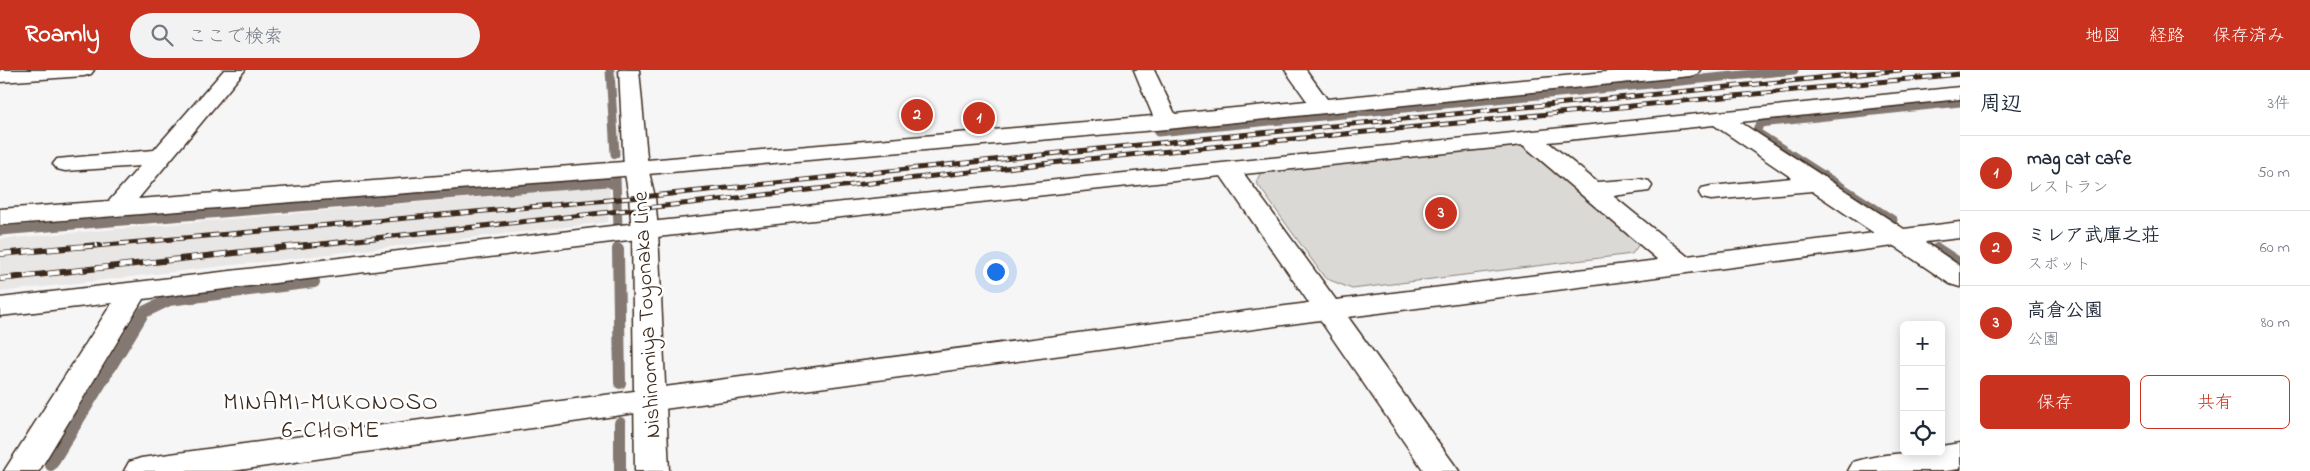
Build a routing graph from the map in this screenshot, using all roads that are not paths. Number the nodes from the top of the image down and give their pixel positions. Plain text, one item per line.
1 (84, 70) edge
2 (235, 70) edge
3 (629, 70) edge
4 (1144, 70) edge
5 (1295, 70) edge
6 (1475, 70) edge
7 (1690, 70) edge
8 (1655, 72) edge
9 (0, 76) edge
10 (1494, 89) junction
11 (1960, 93) edge
12 (1321, 106) junction
13 (1717, 117) junction
14 (1167, 122) junction
15 (1528, 137) junction
16 (161, 157) junction
17 (66, 164) dead end
18 (636, 168) junction
19 (1228, 168) junction
20 (1816, 183) junction
21 (1640, 186) dead end
22 (1592, 190) junction
23 (1711, 194) dead end
24 (118, 208) junction
25 (0, 217) edge
26 (1960, 230) edge
27 (645, 232) junction
28 (1899, 238) junction
29 (1681, 265) junction
30 (1960, 278) edge
31 (134, 292) junction
32 (0, 308) edge
33 (1327, 310) junction
34 (649, 400) junction
35 (1960, 456) edge
36 (21, 471) edge
37 (140, 471) edge
38 (652, 471) edge
39 (1442, 471) edge
40 (1866, 471) edge

1 - 9 street
2 - 16 street
3 - 18 street, Nishinomiya Toyonaka Line
4 - 14 street
5 - 12 street
6 - 10 street
7 - 8 street
8 - 10 street
10 - 12 street
11 - 13 street
12 - 14 street
13 - 15 street
13 - 20 street
14 - 18 street
15 - 19 street
15 - 22 street
16 - 17 street
16 - 24 street
18 - 24 street
18 - 27 street, Nishinomiya Toyonaka Line
19 - 27 street
19 - 33 street
20 - 23 street
20 - 28 street
21 - 22 street
22 - 29 street
24 - 25 street
26 - 28 street
27 - 31 street
27 - 34 street, Nishinomiya Toyonaka Line
28 - 29 street
28 - 30 street
29 - 33 street
31 - 32 street
31 - 36 street
33 - 34 street
33 - 39 street
34 - 37 street
34 - 38 street, Nishinomiya Toyonaka Line
35 - 40 street

